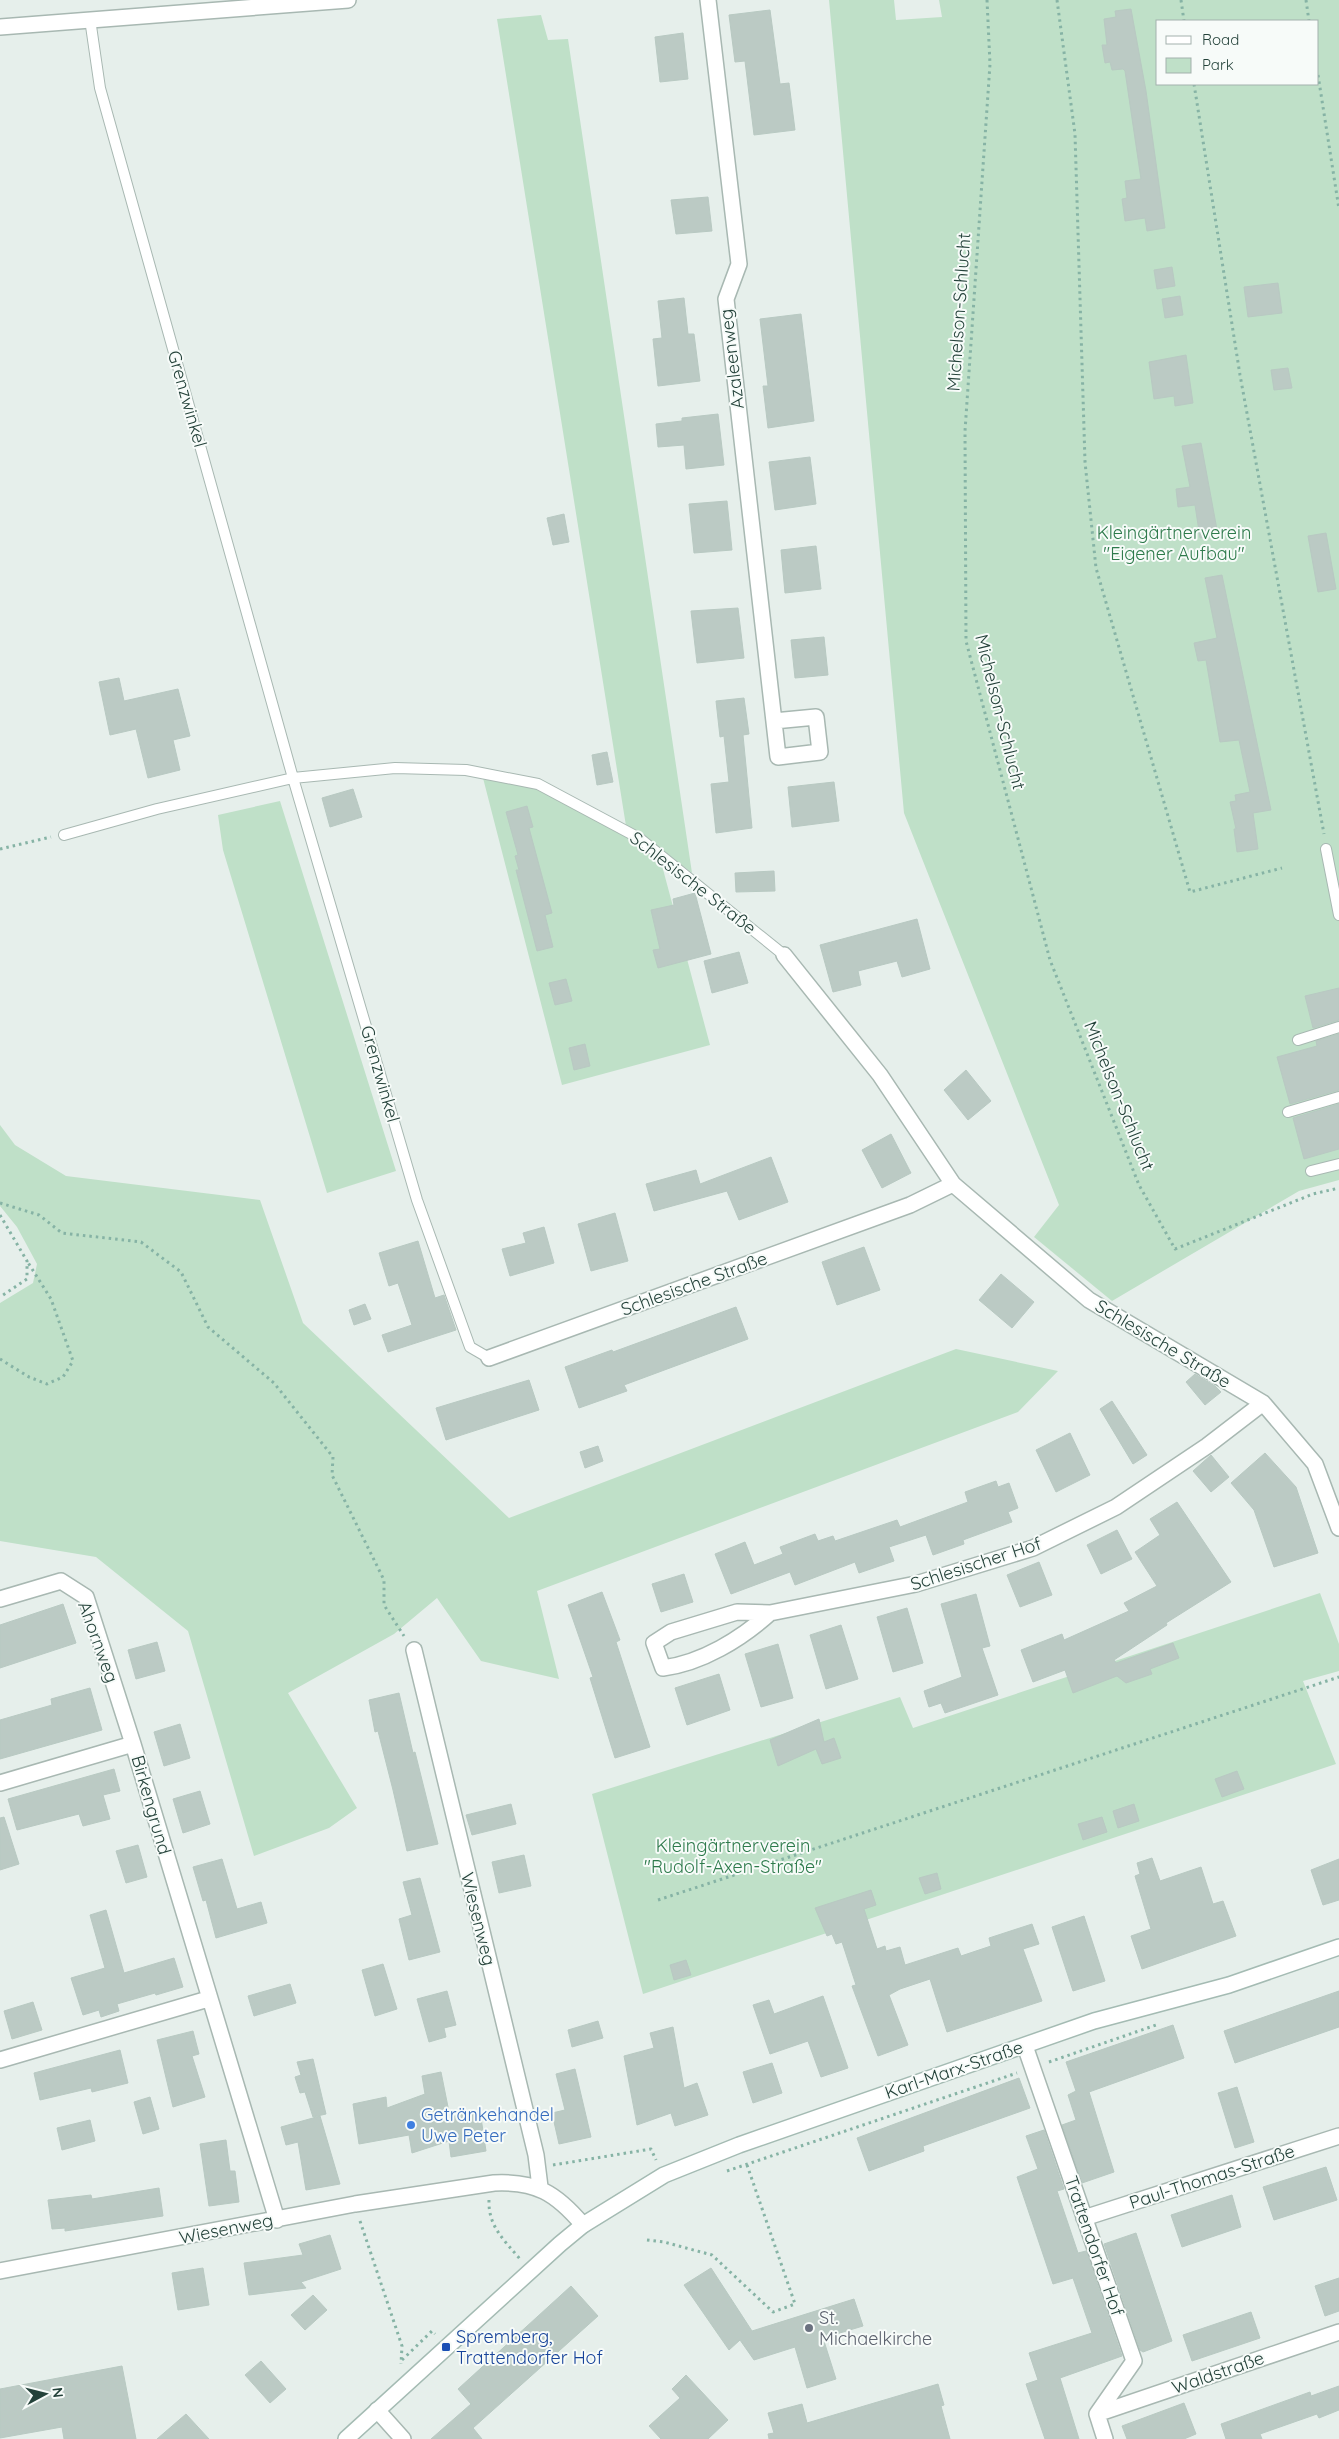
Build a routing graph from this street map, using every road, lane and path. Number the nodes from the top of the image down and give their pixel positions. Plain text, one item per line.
1 (348, 0) edge
2 (708, 0) edge
3 (987, 0) edge
4 (1057, 0) edge
5 (1181, 0) edge
6 (1306, 0) edge
7 (90, 19) junction
8 (1184, 20) edge
9 (1309, 20) edge
10 (0, 27) edge
11 (1319, 81) edge
12 (1194, 85) edge
13 (1339, 208) edge
14 (774, 721) dead end
15 (293, 778) junction
16 (64, 835) joint
17 (0, 849) edge
18 (1326, 849) joint
19 (1282, 868) dead end
20 (1339, 915) edge
21 (784, 955) joint
22 (1339, 1027) edge
23 (1298, 1040) dead end
24 (1339, 1097) edge
25 (1288, 1112) dead end
26 (1339, 1164) edge
27 (1311, 1171) dead end
28 (953, 1184) junction
29 (1339, 1188) edge
30 (0, 1203) edge
31 (0, 1215) edge
32 (27, 1261) junction
33 (0, 1296) edge
34 (489, 1358) joint
35 (0, 1359) edge
36 (1263, 1403) junction
37 (1339, 1528) edge
38 (0, 1599) edge
39 (770, 1613) junction
40 (414, 1650) joint
41 (1339, 1677) edge
42 (133, 1744) junction
43 (0, 1783) edge
44 (658, 1900) dead end
45 (1339, 1947) edge
46 (208, 1998) junction
47 (1162, 2023) dead end
48 (1025, 2046) junction
49 (0, 2060) edge
50 (1032, 2068) junction
51 (1339, 2136) edge
52 (747, 2165) junction
53 (719, 2171) dead end
54 (540, 2188) junction
55 (354, 2204) junction
56 (1084, 2218) junction
57 (277, 2220) junction
58 (583, 2225) junction
59 (647, 2240) dead end
60 (0, 2272) edge
61 (1339, 2332) edge
62 (437, 2336) dead end
63 (401, 2361) junction
64 (409, 2382) junction
65 (377, 2410) junction
66 (1097, 2414) junction
67 (346, 2439) edge
68 (403, 2439) edge
69 (1105, 2439) edge

1 - 7 street
2 - 14 street, Azaleenweg
3 - 29 path, Michelson-Schlucht
4 - 19 path
5 - 8 path
6 - 9 path
7 - 10 street
7 - 15 lane, Grenzwinkel
11 - 13 path
12 - 18 path
15 - 16 lane
15 - 21 lane, Schlesische Straße
15 - 34 lane, Grenzwinkel
16 - 17 path
18 - 20 lane
21 - 28 street, Schlesische Straße
22 - 23 lane
24 - 25 lane
26 - 27 lane
28 - 34 street, Schlesische Straße
28 - 36 street, Schlesische Straße
30 - 40 path
31 - 32 path
32 - 33 path
32 - 35 path
36 - 37 street, Schlesische Straße
36 - 39 street, Schlesischer Hof
38 - 42 street, Ahornweg
39 - 39 street, Schlesischer Hof
40 - 54 street, Wiesenweg
41 - 44 path
42 - 43 street, Birkengrund
42 - 46 street, Birkengrund
45 - 48 street, Karl-Marx-Straße
46 - 49 street
46 - 57 street, Birkengrund
47 - 50 path
48 - 50 street, Trattendorfer Hof
48 - 58 street, Karl-Marx-Straße
50 - 52 path
50 - 56 street, Trattendorfer Hof
51 - 56 street, Paul-Thomas-Straße
52 - 53 path
52 - 59 path
54 - 55 street, Wiesenweg
54 - 58 street, Wiesenweg
55 - 57 street, Wiesenweg
55 - 63 path
56 - 66 street, Trattendorfer Hof
57 - 60 street, Wiesenweg
58 - 64 street, Karl-Marx-Straße
61 - 66 street, Waldstraße
62 - 63 path
63 - 64 path
64 - 65 street, Karl-Marx-Straße
65 - 67 street, Karl-Marx-Straße
65 - 68 street
66 - 69 street

